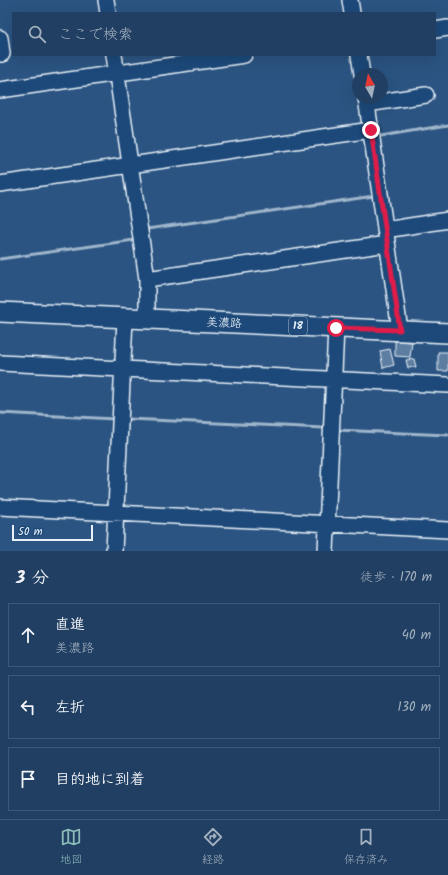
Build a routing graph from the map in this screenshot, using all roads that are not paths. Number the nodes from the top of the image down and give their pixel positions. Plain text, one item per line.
1 (106, 0) edge
2 (350, 0) edge
3 (108, 12) edge
4 (352, 12) edge
5 (448, 28) edge
6 (436, 30) edge
7 (0, 38) edge
8 (0, 54) edge
9 (114, 56) edge
10 (237, 56) edge
11 (360, 56) edge
12 (361, 68) edge
13 (117, 74) junction
14 (0, 90) edge
15 (426, 95) dead end
16 (388, 99) edge
17 (367, 104) edge
18 (371, 130) junction
19 (130, 166) junction
20 (0, 184) edge
21 (448, 220) edge
22 (386, 237) junction
23 (147, 280) junction
24 (0, 312) edge
25 (125, 318) junction
26 (147, 320) junction
27 (336, 328) junction
28 (400, 330) junction
29 (448, 333) edge
30 (0, 363) edge
31 (123, 369) junction
32 (333, 379) junction
33 (448, 385) edge
34 (0, 507) edge
35 (116, 514) junction
36 (326, 523) junction
37 (448, 530) edge
38 (114, 551) edge
39 (326, 551) edge

1 - 3 street
2 - 4 street
5 - 6 street
7 - 8 street
9 - 13 street
10 - 13 street
11 - 12 street
13 - 14 street
13 - 19 street
15 - 16 street
17 - 18 street
18 - 19 street
18 - 22 street
19 - 20 street
19 - 23 street
21 - 22 street
22 - 23 street
22 - 28 street
23 - 26 street
24 - 25 main road, 美濃路 / 18
25 - 26 main road, 美濃路 / 18
25 - 31 street
26 - 27 main road, 美濃路 / 18
27 - 28 main road, 美濃路 / 18
27 - 32 street
28 - 29 main road, 美濃路 / 18
30 - 31 street
31 - 32 street
31 - 35 street
32 - 33 street
32 - 36 street
34 - 35 street
35 - 36 street
35 - 38 street
36 - 37 street
36 - 39 street

